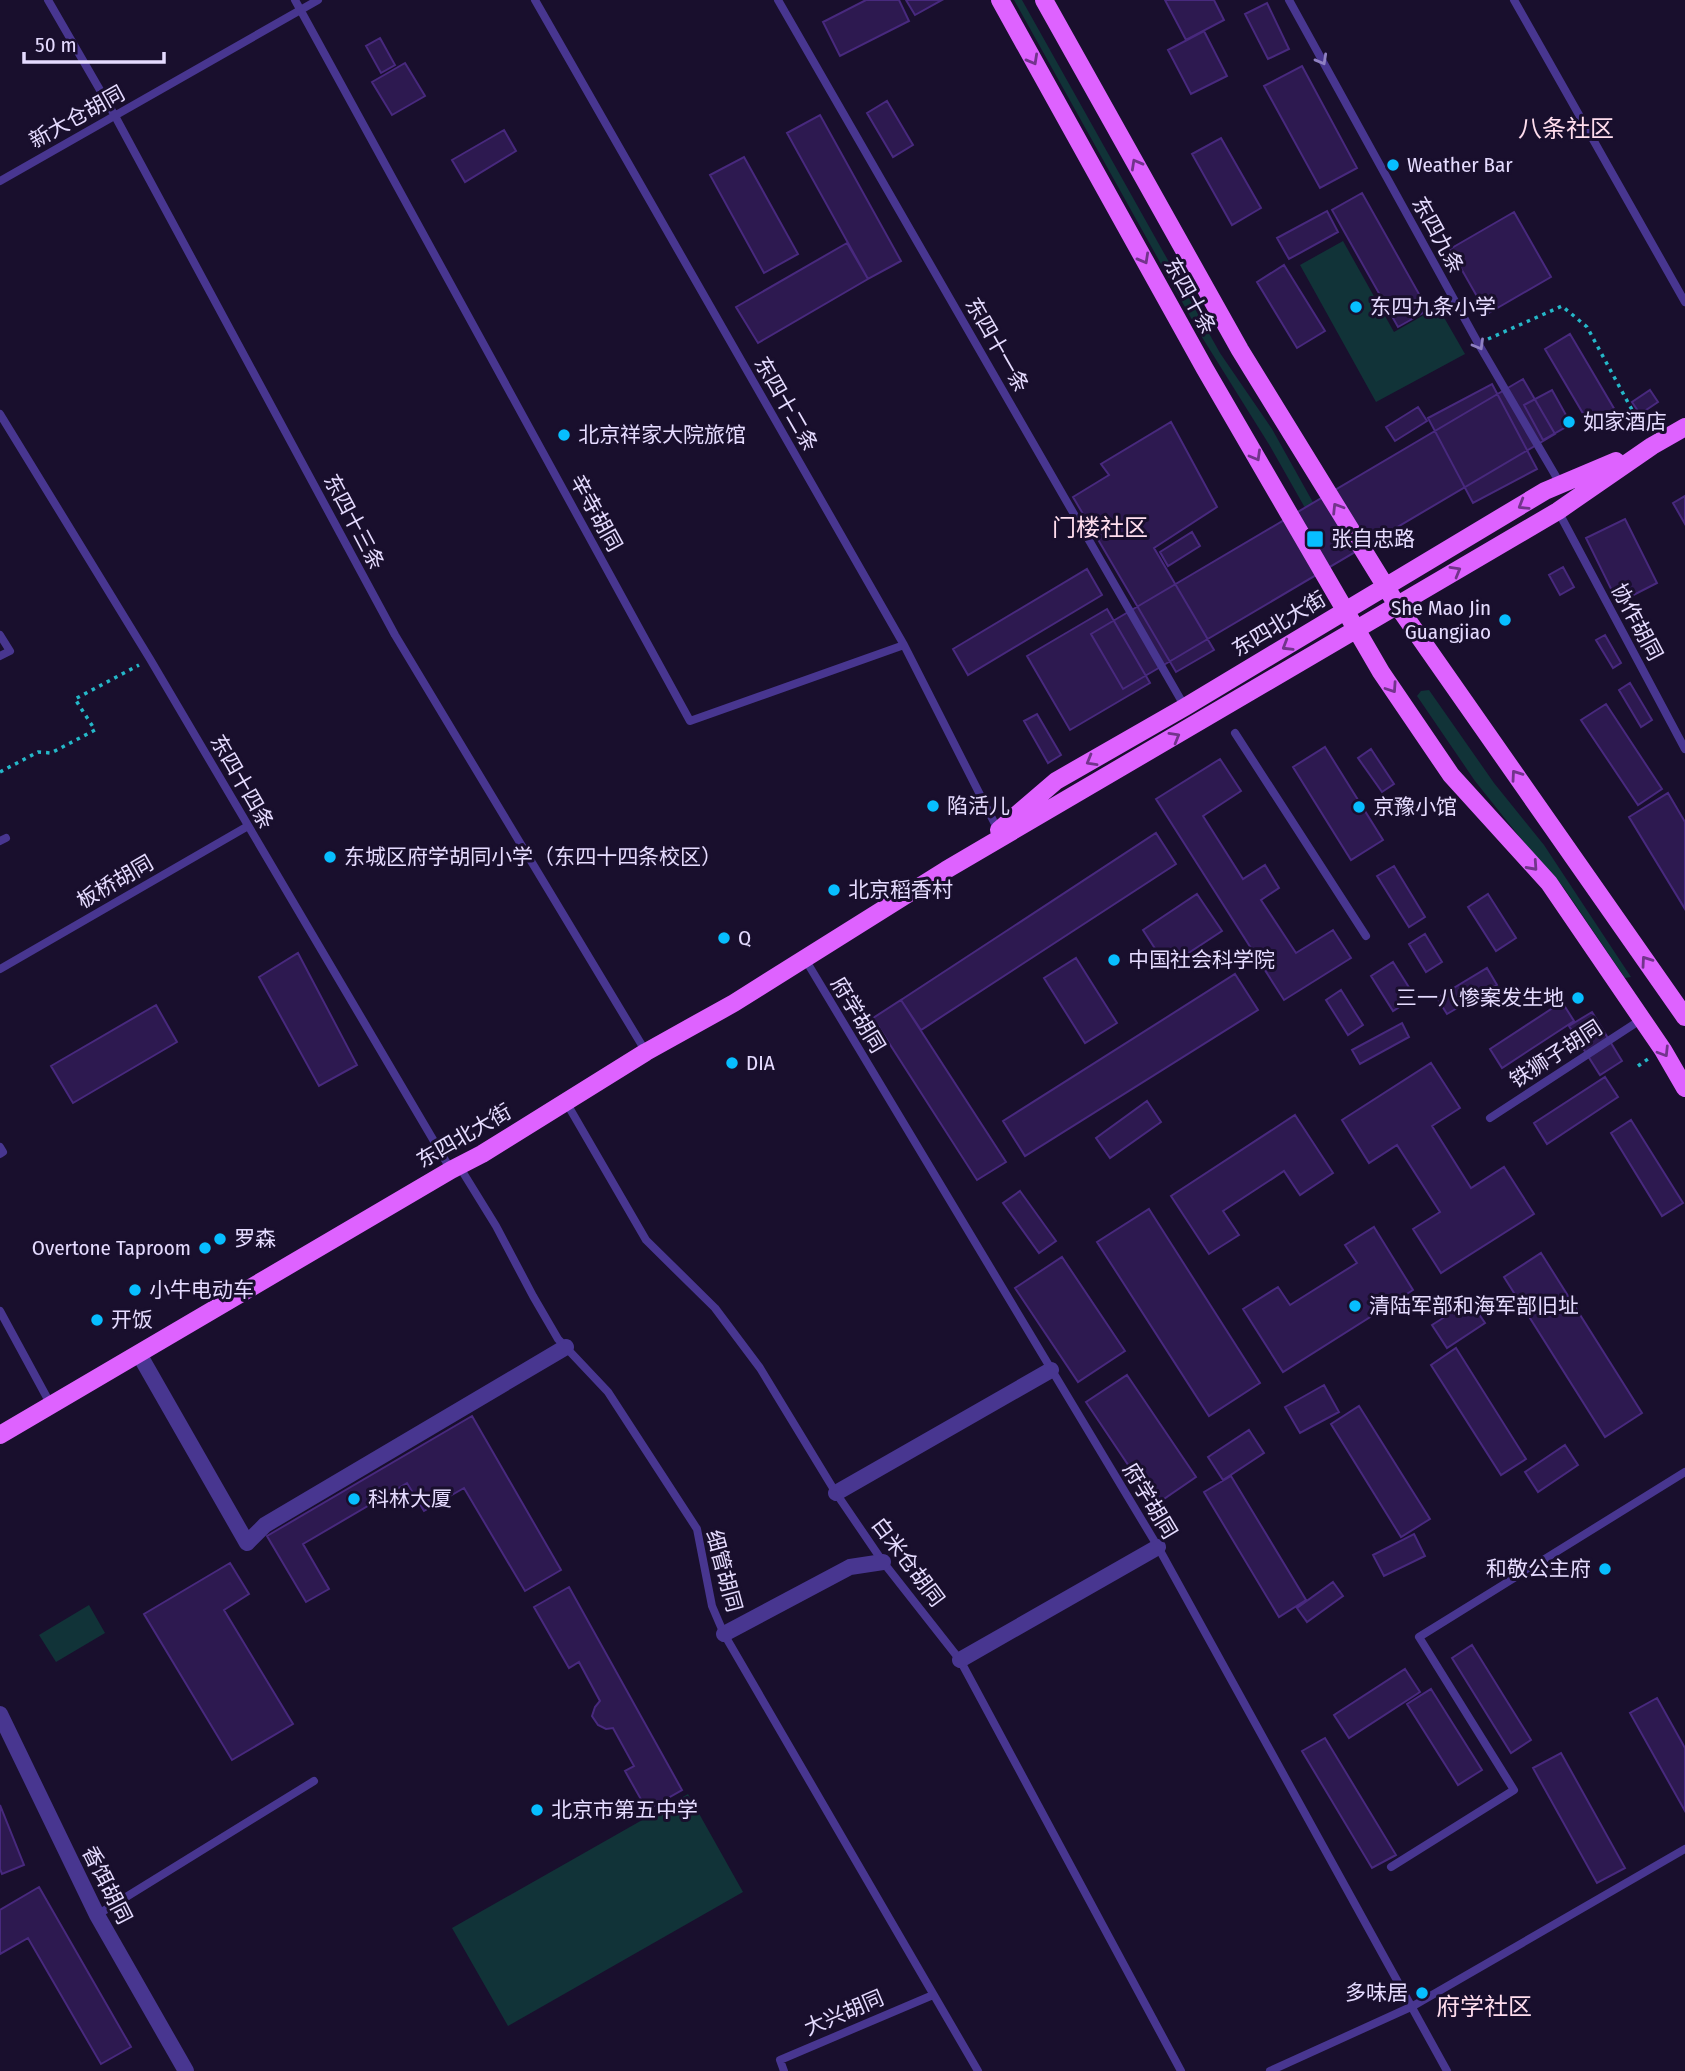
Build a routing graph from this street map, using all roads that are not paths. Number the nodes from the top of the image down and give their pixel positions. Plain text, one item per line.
1 (48, 0) edge
2 (295, 0) edge
3 (318, 0) edge
4 (535, 0) edge
5 (778, 0) edge
6 (1000, 0) edge
7 (1044, 0) edge
8 (1289, 0) edge
9 (1514, 0) edge
10 (301, 10) junction
11 (115, 116) junction
12 (0, 181) edge
13 (1685, 302) edge
14 (0, 414) edge
15 (1685, 427) edge
16 (1652, 446) junction
17 (1561, 485) junction
18 (1558, 511) junction
19 (1386, 587) junction
20 (1397, 605) junction
21 (1346, 611) junction
22 (1357, 630) junction
23 (0, 635) edge
24 (904, 645) junction
25 (0, 656) edge
26 (1185, 707) junction
27 (1235, 733) dead end
28 (1685, 749) edge
29 (248, 826) junction
30 (998, 830) junction
31 (946, 870) junction
32 (1366, 936) dead end
33 (804, 959) junction
34 (0, 969) edge
35 (1685, 1017) edge
36 (1643, 1019) junction
37 (646, 1052) junction
38 (1685, 1088) edge
39 (566, 1102) junction
40 (1490, 1118) dead end
41 (0, 1147) edge
42 (0, 1154) edge
43 (455, 1168) junction
44 (0, 1311) edge
45 (566, 1347) junction
46 (139, 1354) junction
47 (1051, 1370) junction
48 (51, 1405) junction
49 (0, 1435) edge
50 (1685, 1472) edge
51 (836, 1493) junction
52 (1158, 1548) junction
53 (883, 1562) junction
54 (724, 1634) junction
55 (960, 1660) junction
56 (0, 1714) edge
57 (314, 1781) dead end
58 (1685, 1849) edge
59 (1391, 1867) dead end
60 (97, 1915) junction
61 (933, 1994) junction
62 (1413, 2007) junction
63 (186, 2071) edge
64 (784, 2071) edge
65 (978, 2071) edge
66 (1181, 2071) edge
67 (1270, 2071) edge
68 (1447, 2071) edge

1 - 11 lane, 东四十三条
2 - 10 lane
3 - 10 lane, 新大仓胡同
4 - 24 lane, 东四十二条
5 - 26 lane, 东四十一条
6 -> 21 main road, 东四十条
19 -> 7 main road, 东四十条
8 -> 17 lane, 东四九条
9 - 13 lane
10 - 11 lane, 新大仓胡同
10 - 24 lane, 辛寺胡同
11 - 12 lane, 新大仓胡同
11 - 37 lane, 东四十三条
14 - 29 lane, 东四十四条
15 - 16 main road, 东四北大街
16 - 17 main road, 东四北大街
16 - 18 main road, 东四北大街
17 -> 19 main road, 东四北大街
20 -> 18 main road, 东四北大街
18 - 28 lane, 协作胡同
19 - 20 main road, 东四十条
19 - 21 main road, 东四北大街
20 - 22 main road, 东四北大街
35 -> 20 main road
21 - 22 main road, 东四十条
21 -> 26 main road, 东四北大街
31 -> 22 main road, 东四北大街
22 -> 36 main road
23 - 25 lane
24 - 30 lane, 东四十二条
26 -> 30 main road, 东四北大街
27 - 32 lane
29 - 34 lane, 板桥胡同
29 - 43 lane, 东四十四条
30 - 31 main road, 东四北大街
31 - 33 main road, 东四北大街
33 - 37 main road, 东四北大街
33 - 47 lane, 府学胡同
36 -> 38 main road
36 - 40 lane, 铁狮子胡同
37 - 39 main road, 东四北大街
39 - 43 main road, 东四北大街
39 - 51 lane, 白米仓胡同
41 - 42 lane
43 - 45 lane, 细管胡同
43 - 46 main road, 东四北大街
44 - 48 lane
45 - 46 street
45 - 54 lane, 细管胡同
46 - 48 main road, 东四北大街
47 - 51 street
47 - 52 lane, 府学胡同
48 - 49 main road, 东四北大街
50 - 59 lane
51 - 53 lane, 白米仓胡同
52 - 55 street
52 - 62 lane, 府学胡同
53 - 54 street
53 - 55 lane, 白米仓胡同
54 - 61 lane, 细管胡同
55 - 66 lane, 白米仓胡同
56 - 60 street, 香饵胡同
57 - 60 lane
58 - 62 lane
60 - 63 street, 香饵胡同
61 - 64 lane, 大兴胡同
61 - 65 lane, 细管胡同
62 - 67 lane
62 - 68 lane, 府学胡同

